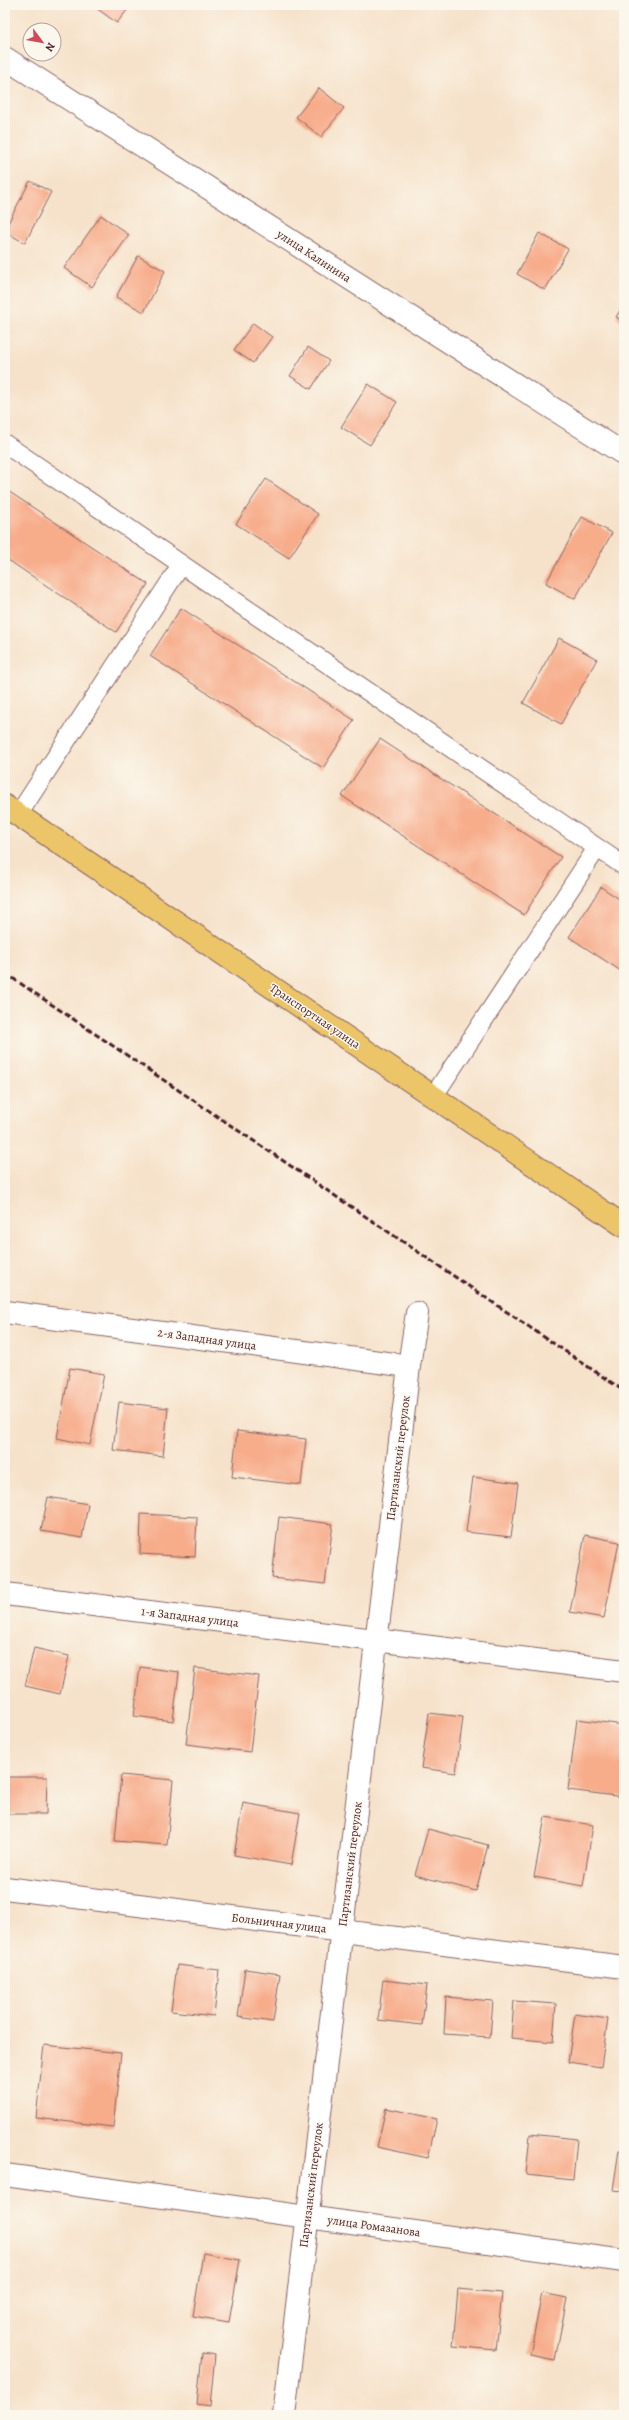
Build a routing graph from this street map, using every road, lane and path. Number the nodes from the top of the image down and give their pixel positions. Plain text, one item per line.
1 (5, 58) edge
2 (5, 444) edge
3 (624, 454) edge
4 (182, 565) junction
5 (12, 810) edge
6 (597, 848) junction
7 (624, 866) edge
8 (434, 1097) junction
9 (624, 1226) edge
10 (5, 1312) edge
11 (417, 1313) dead end
12 (409, 1366) junction
13 (5, 1594) edge
14 (376, 1641) junction
15 (624, 1671) edge
16 (5, 1888) edge
17 (342, 1931) junction
18 (624, 1967) edge
19 (5, 2176) edge
20 (308, 2217) junction
21 (624, 2261) edge
22 (284, 2415) edge

1 - 3 street, улица Калинина
2 - 4 lane
4 - 5 lane
4 - 6 lane
5 - 8 main road, Транспортная улица
6 - 7 lane
6 - 8 lane
8 - 9 main road, Транспортная улица
10 - 12 street, 2-я Западная улица
11 - 12 street, Партизанский переулок
12 - 14 street, Партизанский переулок
13 - 14 street, 1-я Западная улица
14 - 15 street, 1-я Западная улица
14 - 17 street, Партизанский переулок
16 - 17 street, Больничная улица
17 - 18 street, Больничная улица
17 - 20 street, Партизанский переулок
19 - 20 street, улица Ромазанова
20 - 21 street, улица Ромазанова
20 - 22 street, Партизанский переулок

